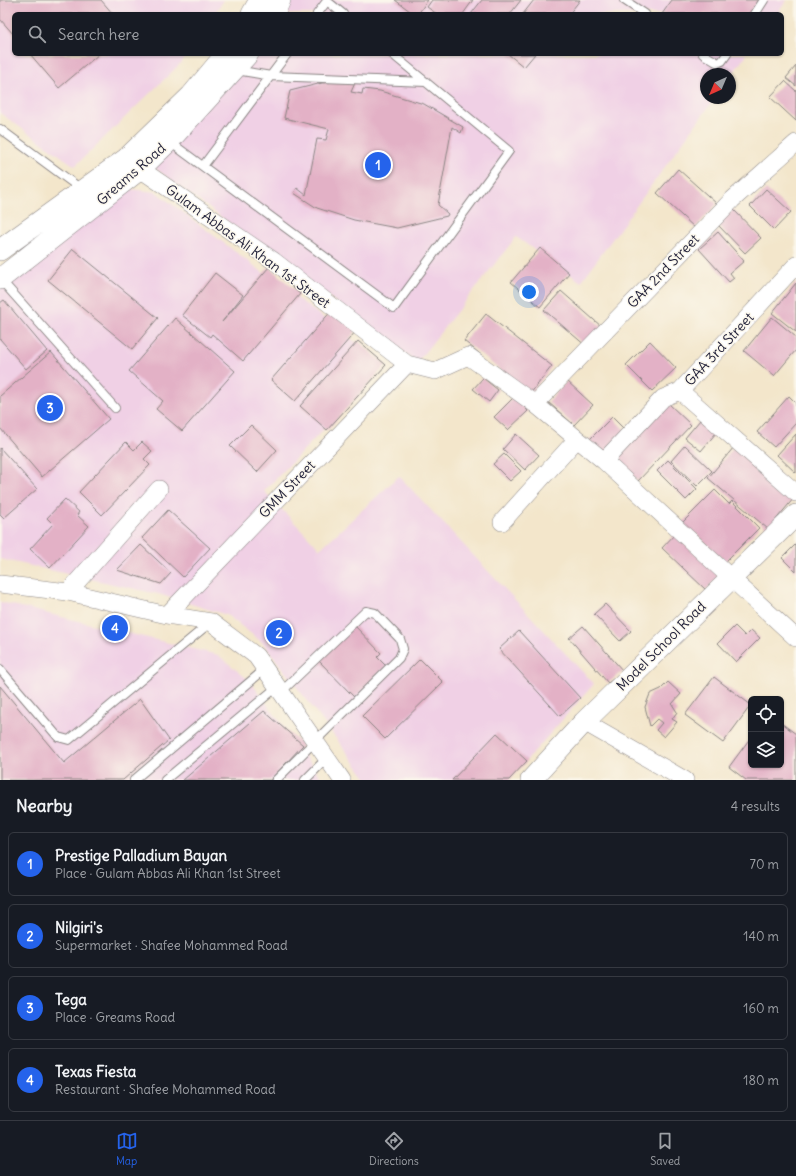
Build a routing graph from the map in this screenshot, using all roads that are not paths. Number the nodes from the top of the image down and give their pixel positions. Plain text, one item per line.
1 (260, 0) edge
2 (280, 0) edge
3 (624, 0) edge
4 (764, 0) edge
5 (253, 12) edge
6 (275, 12) edge
7 (319, 12) edge
8 (341, 12) edge
9 (642, 12) edge
10 (756, 12) edge
11 (244, 56) edge
12 (286, 56) edge
13 (394, 56) edge
14 (706, 56) edge
15 (726, 56) edge
16 (230, 62) edge
17 (271, 76) junction
18 (426, 82) junction
19 (0, 129) edge
20 (169, 141) junction
21 (796, 143) edge
22 (133, 164) junction
23 (203, 166) junction
24 (82, 190) junction
25 (0, 250) edge
26 (796, 265) edge
27 (0, 279) edge
28 (407, 364) junction
29 (680, 391) junction
30 (536, 404) junction
31 (115, 408) dead end
32 (577, 440) junction
33 (604, 461) junction
34 (159, 490) dead end
35 (796, 493) edge
36 (796, 515) edge
37 (502, 522) dead end
38 (730, 578) junction
39 (0, 584) edge
40 (68, 592) junction
41 (167, 615) junction
42 (212, 622) junction
43 (796, 638) edge
44 (0, 669) edge
45 (265, 669) junction
46 (279, 690) junction
47 (584, 722) junction
48 (314, 741) junction
49 (327, 758) junction
50 (134, 780) edge
51 (165, 780) edge
52 (276, 780) edge
53 (305, 780) edge
54 (342, 780) edge
55 (531, 780) edge
56 (685, 780) edge

1 - 5 street
2 - 6 street
3 - 9 lane
4 - 10 lane
7 - 8 lane
11 - 16 street, Greams Road
12 - 17 lane
13 - 18 lane
14 - 15 lane
16 - 17 lane
16 - 20 street, Greams Road
16 - 22 street, Greams Road
17 - 18 lane
17 - 23 lane
18 - 23 lane
19 - 24 lane
20 - 22 street, Greams Road
20 - 23 lane
21 - 30 street, GAA 2nd Street
22 - 24 street, Greams Road
22 - 27 street, Greams Road
22 - 28 street, Gulam Abbas Ali Khan 1st Street
24 - 25 street, Greams Road
26 - 29 street, GAA 3rd Street
27 - 31 lane
28 - 30 street
28 - 41 street, GMM Street
29 - 33 street, GAA 3rd Street
29 - 35 street
30 - 32 street
32 - 33 street
32 - 37 street
33 - 38 street
34 - 40 street
36 - 38 street, Model School Road
38 - 43 street
38 - 47 street, Model School Road
39 - 40 street
40 - 41 street
41 - 42 street
42 - 44 lane
42 - 45 street
45 - 46 street
45 - 50 lane
46 - 48 street
46 - 48 lane
46 - 51 lane
47 - 55 street, Model School Road
47 - 56 street
48 - 49 street
48 - 52 lane
49 - 53 lane
49 - 54 street

